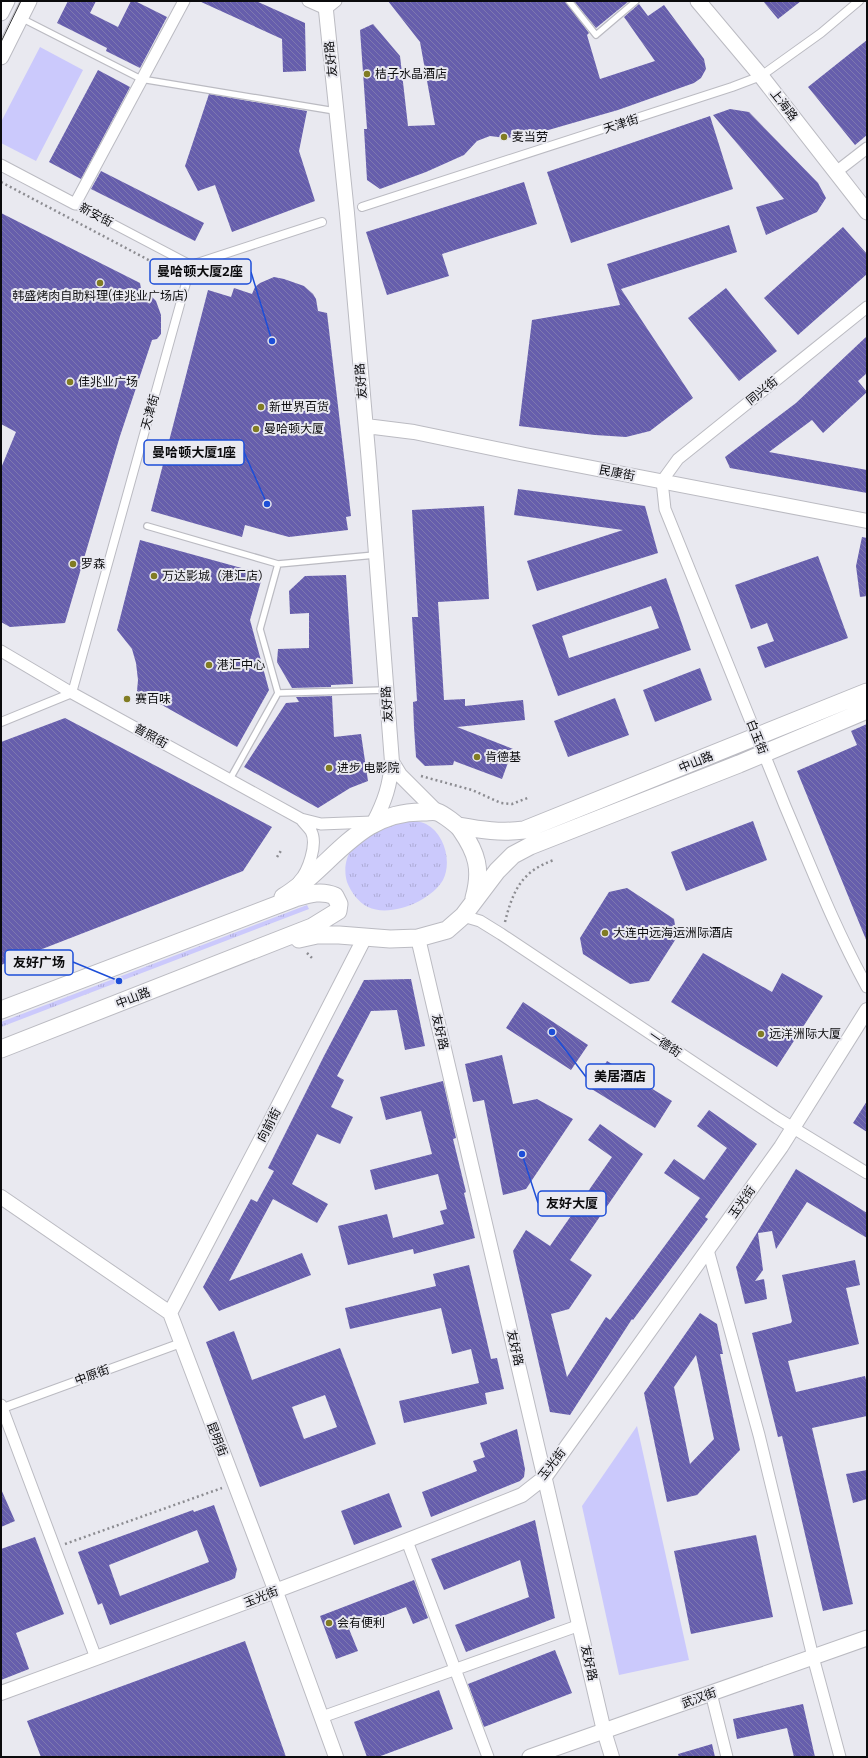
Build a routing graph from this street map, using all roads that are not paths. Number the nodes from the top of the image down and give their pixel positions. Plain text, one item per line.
1 (7, 1) edge
2 (29, 1) edge
3 (184, 1) edge
4 (308, 1) edge
5 (569, 1) edge
6 (636, 1) edge
7 (698, 1) edge
8 (859, 1) edge
9 (329, 4) edge
10 (1, 13) edge
11 (21, 18) junction
12 (1, 57) edge
13 (761, 76) junction
14 (141, 79) junction
15 (336, 111) junction
16 (867, 148) edge
17 (1, 165) edge
18 (836, 172) junction
19 (75, 204) junction
20 (362, 207) dead end
21 (867, 212) edge
22 (322, 222) dead end
23 (191, 265) junction
24 (867, 307) edge
25 (366, 426) junction
26 (662, 481) junction
27 (867, 521) edge
28 (147, 526) dead end
29 (377, 555) junction
30 (278, 564) junction
31 (1, 651) edge
32 (386, 690) junction
33 (867, 692) edge
34 (72, 693) junction
35 (278, 693) junction
36 (867, 710) edge
37 (1, 722) edge
38 (757, 738) junction
39 (763, 754) junction
40 (392, 762) junction
41 (230, 779) junction
42 (437, 812) junction
43 (301, 819) junction
44 (374, 822) junction
45 (459, 826) junction
46 (527, 838) junction
47 (287, 895) junction
48 (468, 909) junction
49 (261, 911) junction
50 (365, 937) junction
51 (418, 938) junction
52 (264, 946) junction
53 (867, 987) edge
54 (1, 1010) edge
55 (867, 1010) edge
56 (1, 1049) edge
57 (794, 1128) junction
58 (867, 1174) edge
59 (1, 1197) edge
60 (708, 1250) junction
61 (170, 1313) junction
62 (181, 1343) junction
63 (2, 1407) edge
64 (545, 1477) junction
65 (407, 1541) junction
66 (276, 1592) junction
67 (580, 1625) junction
68 (867, 1638) edge
69 (813, 1657) junction
70 (96, 1658) junction
71 (455, 1670) junction
72 (1, 1693) edge
73 (711, 1693) junction
74 (322, 1717) junction
75 (604, 1731) junction
76 (336, 1757) edge
77 (488, 1757) edge
78 (530, 1757) edge
79 (612, 1757) edge
80 (727, 1757) edge
81 (840, 1757) edge

1 - 10 main road
2 - 11 main road
3 - 14 street
4 - 9 street
5 - 6 lane
7 - 13 main road, 上海路
8 - 13 street, 天津街
9 - 15 street, 友好路
11 - 12 main road
11 - 14 lane
13 - 18 main road, 上海路
13 - 20 street, 天津街
14 - 15 lane
14 - 19 street
15 - 25 street, 友好路
16 - 18 street
17 - 19 street, 新安街
18 - 21 main road, 上海路
19 - 23 street, 新安街
22 - 23 street
23 - 34 street, 天津街
24 - 26 street, 同兴街
25 - 26 street, 民康街
25 - 29 street, 友好路
26 - 27 street, 民康街
26 - 38 street, 白玉街
28 - 30 lane
29 - 30 lane
29 - 32 street, 友好路
30 - 35 lane
31 - 34 street, 普照街
32 - 35 lane
32 - 40 street, 友好路
33 - 38 main road, 中山路
34 - 37 street
34 - 41 street, 普照街
35 - 41 lane
36 - 39 main road, 中山路
38 - 39 street, 白玉街
38 - 46 main road, 中山路
39 - 46 main road, 中山路
39 - 53 street, 白玉街
40 - 42 street
40 - 44 street
41 - 43 street, 普照街
42 - 44 main road
42 - 45 main road
43 - 44 street
43 - 47 street
44 - 47 main road
45 - 46 main road
45 - 48 main road
46 - 48 main road
47 - 49 main road
48 - 51 main road
48 - 57 street, 一德街
49 - 52 main road
49 - 54 main road
50 - 51 main road
50 - 52 main road
50 - 61 street, 向前街
51 - 64 street, 友好路
52 - 56 main road, 中山路
55 - 57 street, 玉光街
57 - 58 street, 一德街
57 - 60 street, 玉光街
59 - 61 street
60 - 64 street, 玉光街
60 - 69 street
61 - 62 street, 昆明街
62 - 63 street, 中原街
62 - 66 street, 昆明街
63 - 70 street
64 - 65 street, 玉光街
64 - 67 street, 友好路
65 - 66 street, 玉光街
65 - 71 street
66 - 70 street, 玉光街
66 - 74 street, 昆明街
67 - 71 street
67 - 75 street, 友好路
68 - 69 main road, 武汉街
69 - 73 main road, 武汉街
69 - 81 street
70 - 72 street, 玉光街
71 - 74 street
71 - 77 street
73 - 75 main road, 武汉街
73 - 80 street
74 - 76 street, 昆明街
75 - 78 main road, 武汉街
75 - 79 street, 友好路

